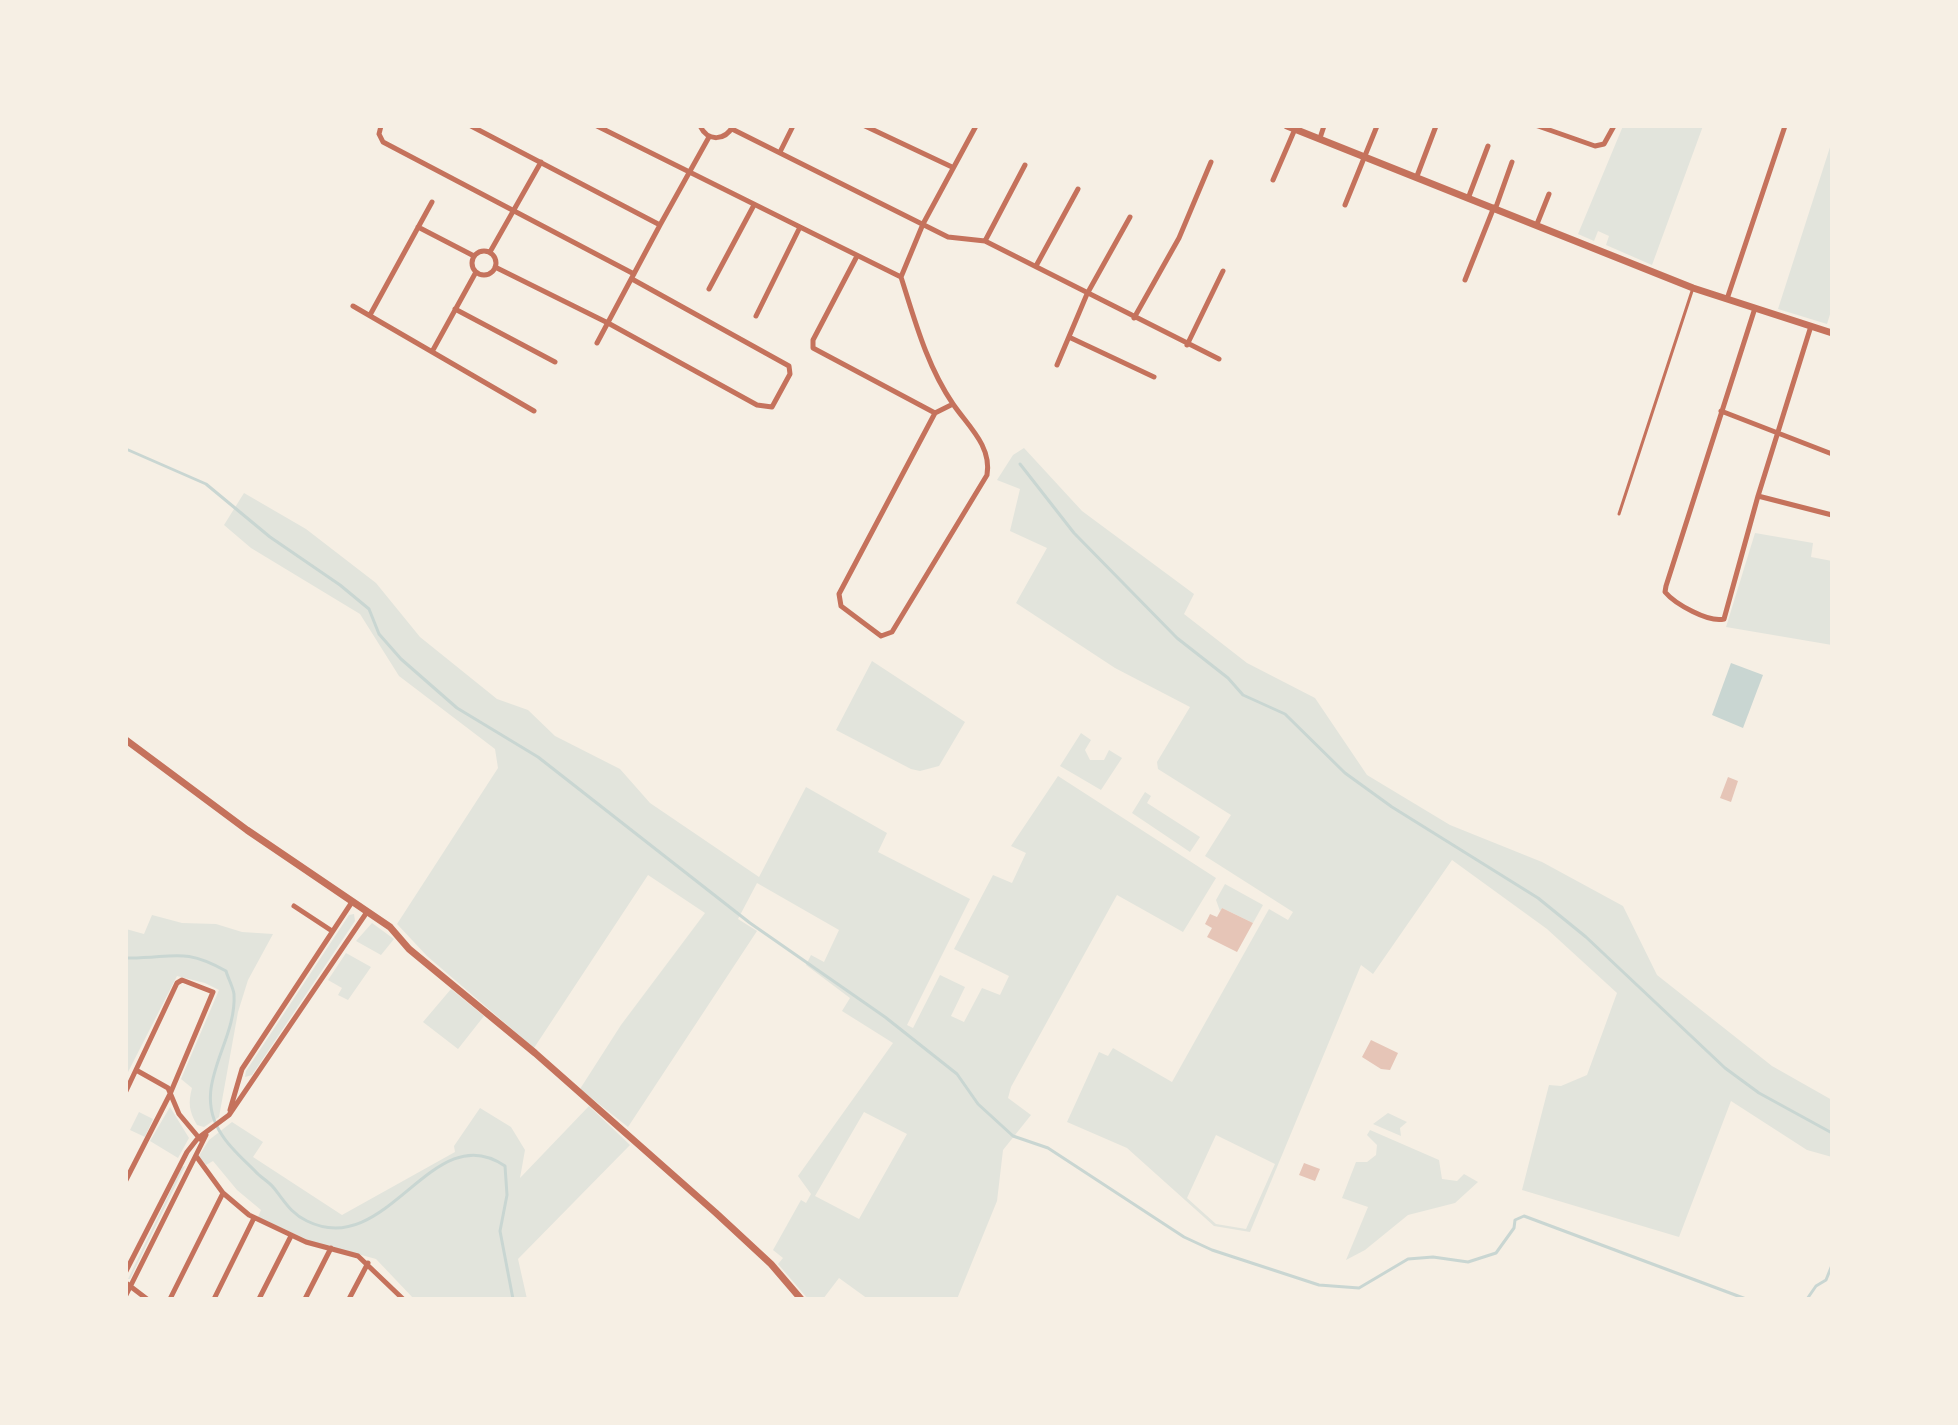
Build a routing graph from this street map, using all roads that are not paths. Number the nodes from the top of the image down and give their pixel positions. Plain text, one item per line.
1 (381, 126) edge
2 (471, 126) edge
3 (597, 126) edge
4 (700, 126) edge
5 (793, 126) edge
6 (865, 126) edge
7 (976, 126) edge
8 (1324, 126) edge
9 (1377, 126) edge
10 (1436, 126) edge
11 (1538, 126) edge
12 (1614, 126) edge
13 (1785, 126) edge
14 (732, 128) edge
15 (1291, 128) edge
16 (709, 137) junction
17 (1320, 138) junction
18 (1488, 146) dead end
19 (780, 152) junction
20 (1364, 155) junction
21 (541, 162) junction
22 (1211, 162) dead end
23 (1512, 162) dead end
24 (1025, 165) dead end
25 (952, 167) junction
26 (689, 174) junction
27 (1417, 176) junction
28 (1273, 180) dead end
29 (1078, 189) dead end
30 (1549, 194) dead end
31 (1469, 196) junction
32 (432, 202) dead end
33 (754, 205) junction
34 (1345, 205) dead end
35 (1495, 206) junction
36 (514, 209) junction
37 (1130, 217) dead end
38 (923, 224) junction
39 (1537, 224) junction
40 (660, 225) junction
41 (418, 227) junction
42 (800, 227) junction
43 (985, 241) junction
44 (490, 252) junction
45 (474, 256) junction
46 (856, 258) junction
47 (1036, 266) junction
48 (495, 267) junction
49 (1223, 271) dead end
50 (476, 272) junction
51 (633, 277) junction
52 (901, 277) junction
53 (1465, 280) dead end
54 (1693, 288) junction
55 (709, 289) dead end
56 (1087, 294) junction
57 (1727, 299) junction
58 (353, 306) dead end
59 (1755, 308) junction
60 (455, 309) junction
61 (370, 315) junction
62 (756, 316) dead end
63 (1134, 318) junction
64 (608, 323) junction
65 (1811, 326) junction
66 (1832, 333) edge
67 (1071, 338) junction
68 (597, 343) dead end
69 (1187, 345) junction
70 (433, 350) junction
71 (1219, 359) dead end
72 (555, 362) dead end
73 (1057, 365) dead end
74 (1154, 377) dead end
75 (953, 404) junction
76 (534, 411) dead end
77 (1721, 411) junction
78 (935, 413) junction
79 (1777, 436) junction
80 (1832, 454) edge
81 (1758, 496) junction
82 (1619, 514) dead end
83 (1832, 515) edge
84 (126, 740) edge
85 (294, 906) dead end
86 (360, 907) junction
87 (332, 931) junction
88 (136, 1070) junction
89 (126, 1091) edge
90 (170, 1094) junction
91 (229, 1115) junction
92 (204, 1136) junction
93 (196, 1156) junction
94 (126, 1180) edge
95 (223, 1193) junction
96 (254, 1218) junction
97 (291, 1236) junction
98 (331, 1248) junction
99 (368, 1263) junction
100 (126, 1271) edge
101 (128, 1285) edge
102 (397, 1292) junction
103 (126, 1295) edge
104 (147, 1299) edge
105 (170, 1299) edge
106 (214, 1299) edge
107 (259, 1299) edge
108 (305, 1299) edge
109 (349, 1299) edge
110 (393, 1299) edge
111 (403, 1299) edge
112 (801, 1299) edge

1 - 36 street
2 - 21 street
3 - 26 street
4 - 16 street
5 - 19 street
6 - 25 street
7 - 25 street
8 - 17 street
9 - 20 street
10 - 27 street
11 - 12 street
13 - 57 street
14 - 16 street
14 - 19 street
15 - 17 street
15 - 28 street
16 - 26 street
17 - 20 street
18 - 31 street
19 - 38 street
20 - 27 street
20 - 34 street
21 - 36 street
21 - 40 street
22 - 63 street
23 - 35 street
24 - 43 street
25 - 38 street
26 - 33 street
26 - 40 street
27 - 31 street
29 - 47 street
30 - 39 street
31 - 35 street
32 - 41 street
33 - 42 street
33 - 55 street
35 - 39 street
35 - 53 street
36 - 44 street
36 - 51 street
37 - 56 street
38 - 43 street
38 - 52 street
39 - 54 street
40 - 51 street
41 - 45 street
41 - 61 street
42 - 46 street
42 - 62 street
43 - 47 street
44 - 45 street
44 - 48 street
45 - 50 street
46 - 52 street
46 - 78 street
47 - 56 street
48 - 50 street
48 - 64 street
49 - 69 street
50 - 60 street
51 - 64 street
51 - 64 street
52 - 75 street
54 - 57 street
54 - 82 lane
56 - 63 street
56 - 67 street
57 - 59 street
58 - 61 street
59 - 65 street
59 - 77 street
60 - 70 street
60 - 72 street
61 - 70 street
63 - 69 street
64 - 68 street
65 - 66 street
65 - 79 street
67 - 73 street
67 - 74 street
69 - 71 street
70 - 76 street
75 - 78 street
75 - 78 street
77 - 79 street
77 - 81 street
79 - 80 street
79 - 81 street
81 - 83 street
84 - 86 street
85 - 87 street
86 - 87 street
86 - 91 street
86 - 112 street
87 - 91 street
88 - 89 street
88 - 90 street
88 - 90 street
90 - 92 street
90 - 94 street
91 - 92 street
92 - 93 street
92 - 100 street
93 - 95 street
93 - 101 street
95 - 96 street
95 - 105 street
96 - 97 street
96 - 106 street
97 - 98 street
97 - 107 street
98 - 99 street
98 - 108 street
99 - 102 street
99 - 109 street
101 - 103 street
101 - 104 street
102 - 110 street
102 - 111 street

